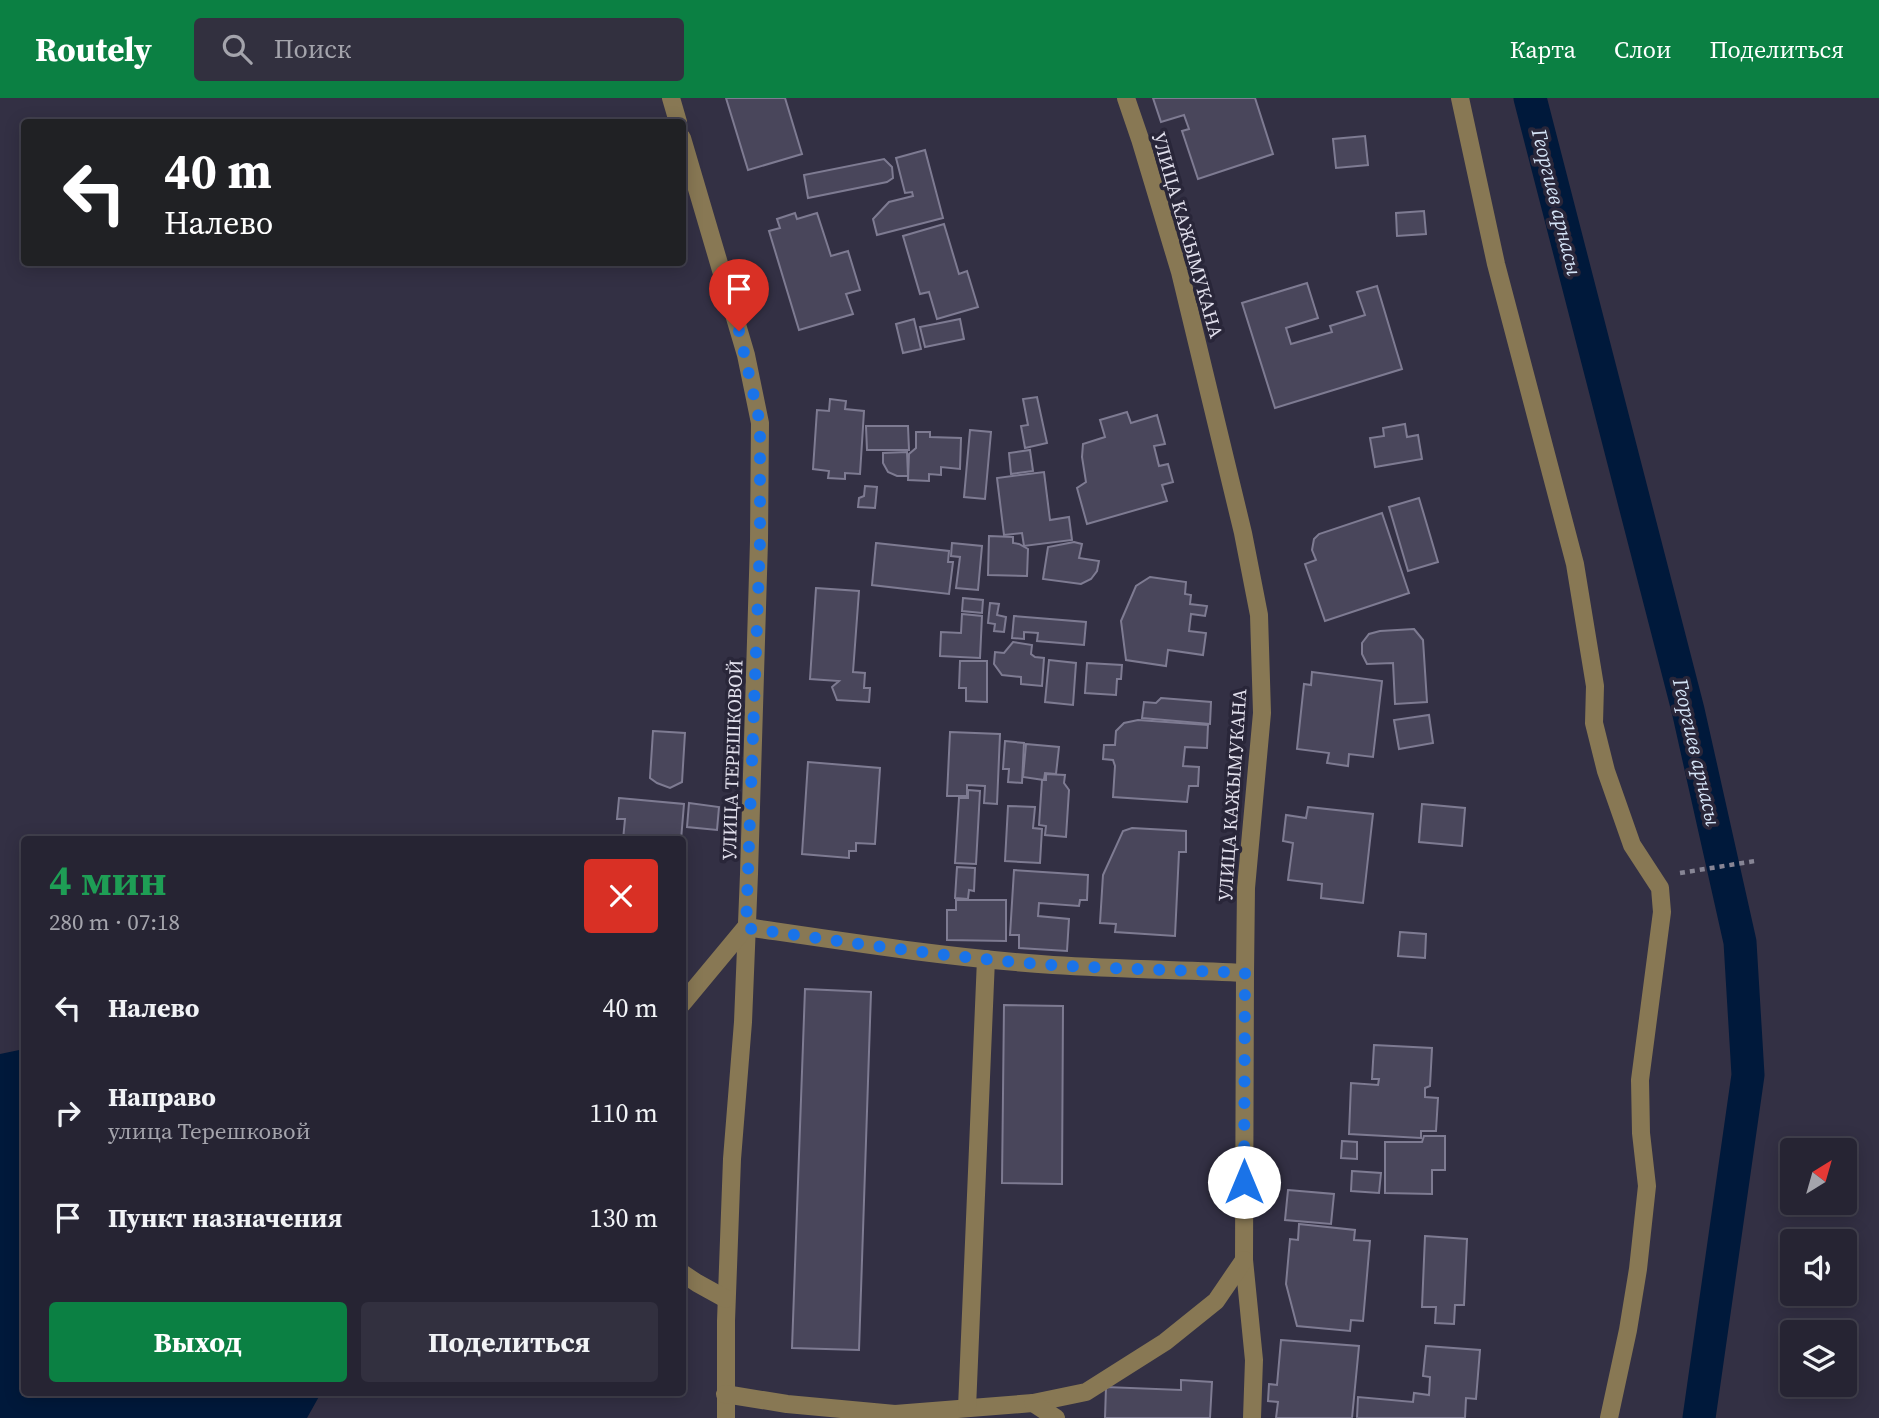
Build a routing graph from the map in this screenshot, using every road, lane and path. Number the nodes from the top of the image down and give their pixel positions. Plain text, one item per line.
1 (671, 98) edge
2 (1126, 98) edge
3 (1460, 98) edge
4 (677, 119) edge
5 (686, 152) edge
6 (1755, 861) dead end
7 (1657, 885) junction
8 (746, 928) junction
9 (986, 959) junction
10 (1245, 973) junction
11 (686, 999) edge
12 (1244, 1260) junction
13 (686, 1276) edge
14 (726, 1299) junction
15 (725, 1394) junction
16 (1033, 1403) junction
17 (967, 1408) junction
18 (726, 1418) edge
19 (1056, 1418) edge
20 (1252, 1418) edge
21 (1609, 1418) edge

1 - 4 street
2 - 10 street, УЛИЦА КАЖЫМУКАНА
3 - 7 street
5 - 8 street, УЛИЦА ТЕРЕШКОВОЙ
6 - 7 path
7 - 21 street
8 - 9 street
8 - 11 street
8 - 14 street, УЛИЦА ТЕРЕШКОВОЙ
9 - 10 street
9 - 17 street
10 - 12 street, УЛИЦА КАЖЫМУКАНА
12 - 16 street
12 - 20 street, УЛИЦА КАЖЫМУКАНА
13 - 14 street
14 - 15 street, УЛИЦА ТЕРЕШКОВОЙ
15 - 17 street
15 - 18 street, УЛИЦА ТЕРЕШКОВОЙ
16 - 17 street
16 - 19 street

